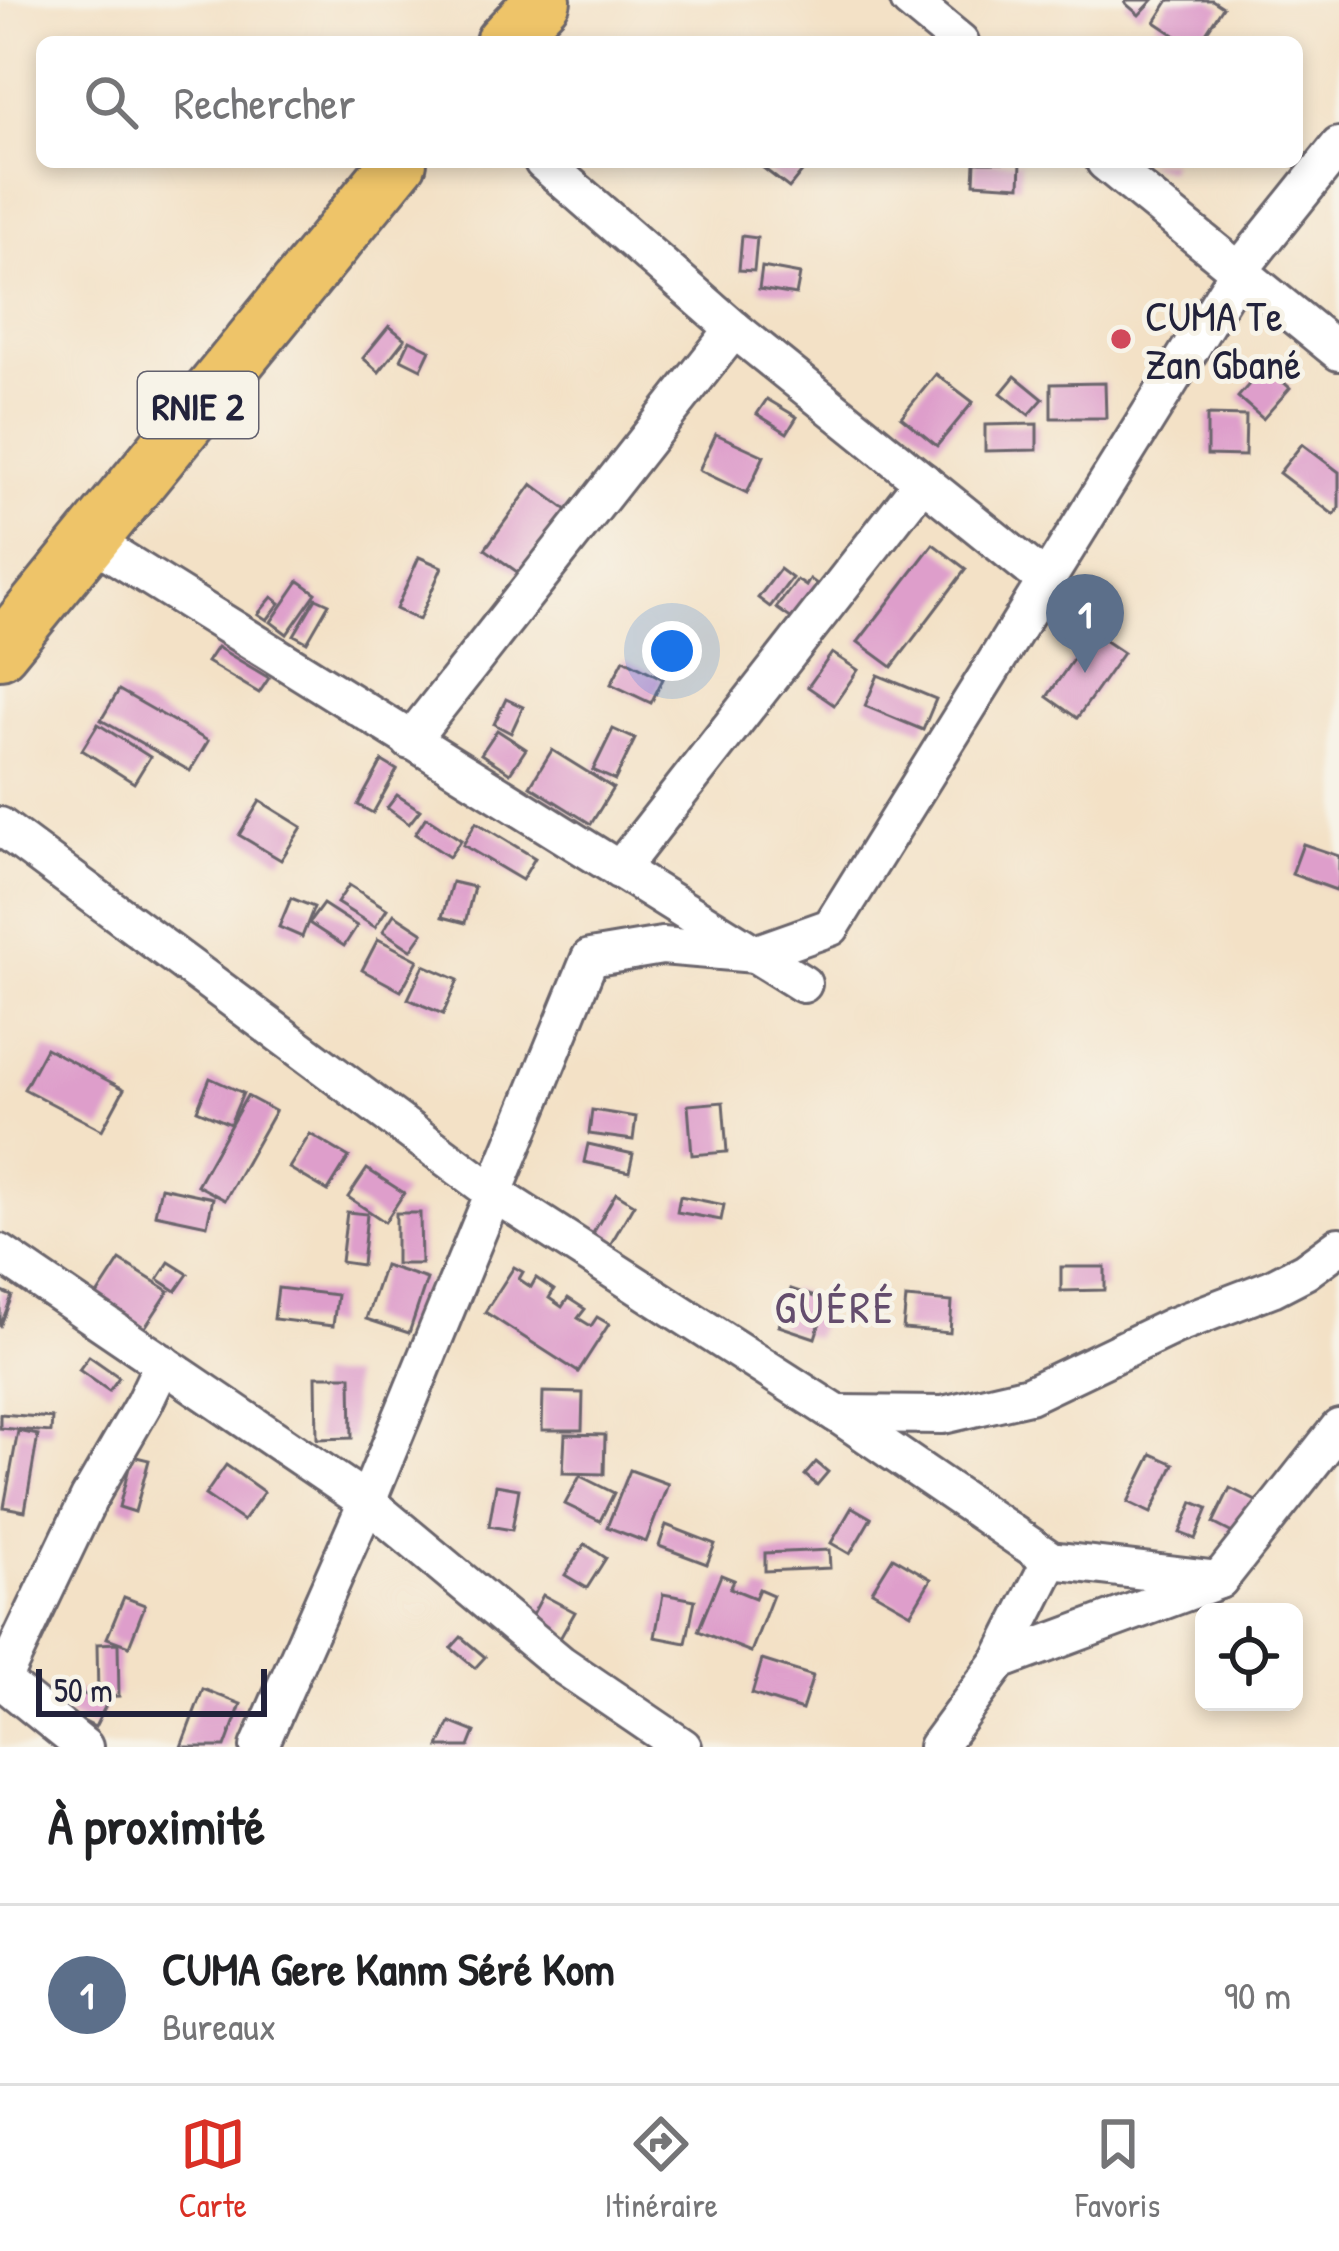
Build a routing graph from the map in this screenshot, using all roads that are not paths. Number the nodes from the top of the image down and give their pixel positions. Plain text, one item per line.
1 (543, 0) edge
2 (909, 0) edge
3 (509, 36) edge
4 (953, 36) edge
5 (1339, 146) edge
6 (394, 168) edge
7 (550, 168) edge
8 (1112, 168) edge
9 (1238, 272) junction
10 (734, 329) junction
11 (1339, 352) edge
12 (923, 481) junction
13 (92, 541) junction
14 (1045, 580) junction
15 (0, 651) edge
16 (410, 741) junction
17 (0, 826) edge
18 (619, 870) junction
19 (755, 954) junction
20 (803, 984) dead end
21 (495, 1194) junction
22 (1339, 1246) edge
23 (0, 1253) edge
24 (163, 1364) junction
25 (837, 1414) junction
26 (1339, 1428) edge
27 (367, 1502) junction
28 (1051, 1560) junction
29 (1219, 1580) junction
30 (1000, 1661) junction
31 (1, 1681) edge
32 (84, 1747) edge
33 (260, 1747) edge
34 (683, 1747) edge
35 (937, 1747) edge

1 - 3 main road
2 - 4 street
5 - 9 street
6 - 13 main road, RNIE 2
7 - 10 street
8 - 9 street
9 - 11 street
9 - 14 street
10 - 12 street
10 - 16 street
12 - 14 street
12 - 18 street
13 - 15 main road, RNIE 2
13 - 16 street
14 - 19 street
16 - 18 street
17 - 21 street
18 - 19 street
19 - 20 street
19 - 21 street
21 - 25 street
21 - 27 street
22 - 25 street
23 - 24 street
24 - 27 street
24 - 31 street
25 - 28 street
26 - 29 street
27 - 33 street
27 - 34 street
28 - 29 street
28 - 30 street
29 - 30 street
30 - 35 street
31 - 32 street

